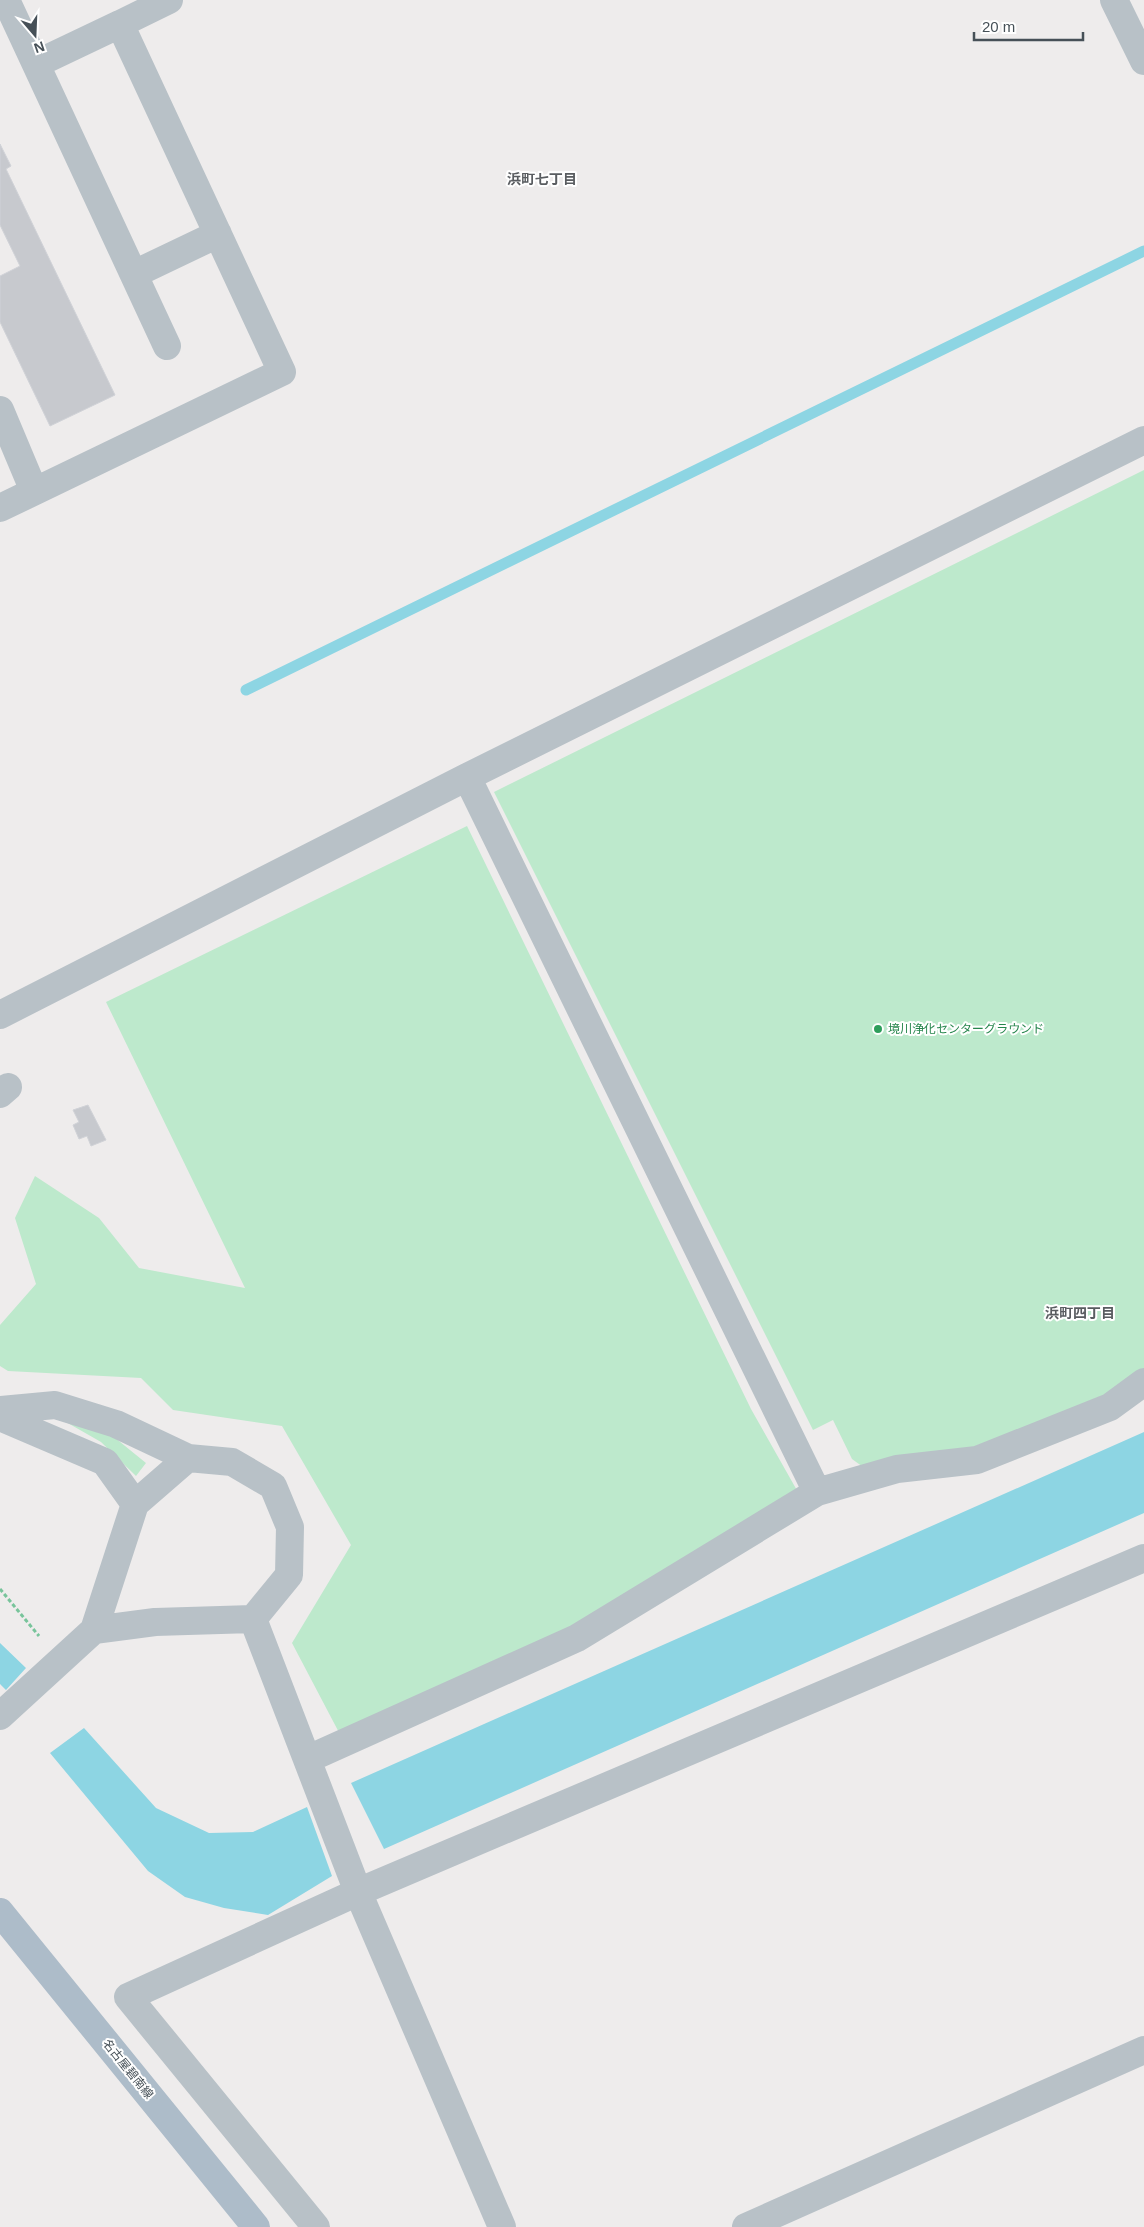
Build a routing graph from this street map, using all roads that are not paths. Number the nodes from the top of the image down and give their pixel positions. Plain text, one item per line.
1 (6, 0) edge
2 (169, 0) edge
3 (1114, 0) edge
4 (120, 24) junction
5 (1144, 61) edge
6 (36, 64) junction
7 (218, 234) junction
8 (134, 274) junction
9 (167, 346) dead end
10 (0, 410) edge
11 (1144, 440) edge
12 (34, 491) junction
13 (0, 508) edge
14 (467, 776) junction
15 (0, 1015) edge
16 (1144, 1382) edge
17 (0, 1410) edge
18 (0, 1417) edge
19 (188, 1458) junction
20 (817, 1492) junction
21 (135, 1504) junction
22 (1144, 1558) edge
23 (253, 1618) junction
24 (94, 1630) junction
25 (0, 1716) edge
26 (308, 1758) junction
27 (358, 1892) junction
28 (0, 1912) edge
29 (1144, 2050) edge
30 (256, 2227) edge
31 (316, 2227) edge
32 (502, 2227) edge
33 (746, 2227) edge

1 - 6 street
2 - 4 street
3 - 5 street
4 - 6 street
4 - 7 street
6 - 8 street
7 - 8 street
7 - 12 street
8 - 9 street
10 - 12 street
11 - 14 street
12 - 13 street
14 - 15 street
14 - 20 street
16 - 20 street
17 - 19 street
18 - 21 street
19 - 21 street
19 - 23 street
20 - 26 street
21 - 24 street
22 - 27 street
23 - 24 street
23 - 26 street
24 - 25 street
26 - 27 street
27 - 31 street
27 - 32 street
28 - 30 main road, 名古屋碧南線
29 - 33 street

